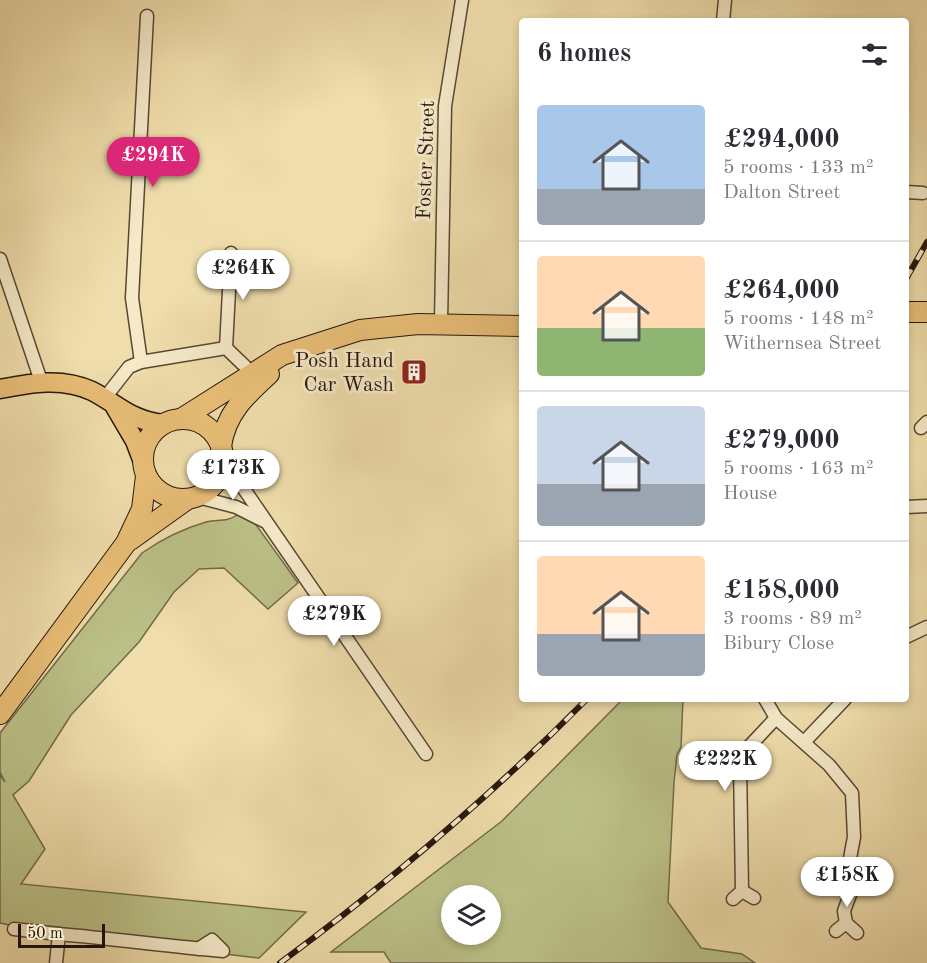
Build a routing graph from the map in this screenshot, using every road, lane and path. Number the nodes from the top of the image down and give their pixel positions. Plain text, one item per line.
1 (462, 0) edge
2 (725, 0) edge
3 (147, 16) dead end
4 (723, 18) edge
5 (909, 192) edge
6 (923, 193) dead end
7 (231, 253) dead end
8 (0, 259) edge
9 (909, 312) edge
10 (927, 312) edge
11 (441, 323) junction
12 (519, 326) edge
13 (314, 345) junction
14 (226, 348) junction
15 (141, 362) junction
16 (252, 373) junction
17 (41, 381) junction
18 (0, 389) edge
19 (109, 403) junction
20 (172, 421) junction
21 (222, 453) junction
22 (144, 469) junction
23 (192, 498) junction
24 (927, 506) edge
25 (909, 507) edge
26 (268, 523) junction
27 (126, 543) junction
28 (927, 627) edge
29 (909, 636) edge
30 (767, 702) edge
31 (842, 702) edge
32 (0, 714) edge
33 (776, 718) junction
34 (804, 742) junction
35 (426, 754) dead end
36 (754, 898) dead end
37 (846, 923) junction
38 (14, 929) dead end
39 (836, 932) dead end
40 (59, 933) junction
41 (857, 933) dead end
42 (198, 949) dead end
43 (56, 963) edge

1 - 11 street, Foster Street
2 - 4 street
3 - 15 street
5 - 6 street
7 - 14 street
8 - 17 street
9 - 10 highway
11 - 12 highway
11 - 13 highway
13 - 16 highway
13 - 21 highway
14 - 15 street
14 - 16 street
15 - 19 street
16 - 20 highway
17 - 18 main road
17 - 19 main road
19 - 20 main road
19 - 22 main road
20 - 21 highway
20 - 22 highway
21 - 23 highway
21 - 26 street
22 - 23 highway
22 - 27 highway
23 - 26 street
23 - 27 highway
24 - 25 street
26 - 35 street
27 - 32 highway
28 - 29 street
30 - 33 street
31 - 34 street
33 - 34 street
33 - 36 street
34 - 37 street
37 - 39 street
37 - 41 street
38 - 40 street
40 - 42 street
40 - 43 street

